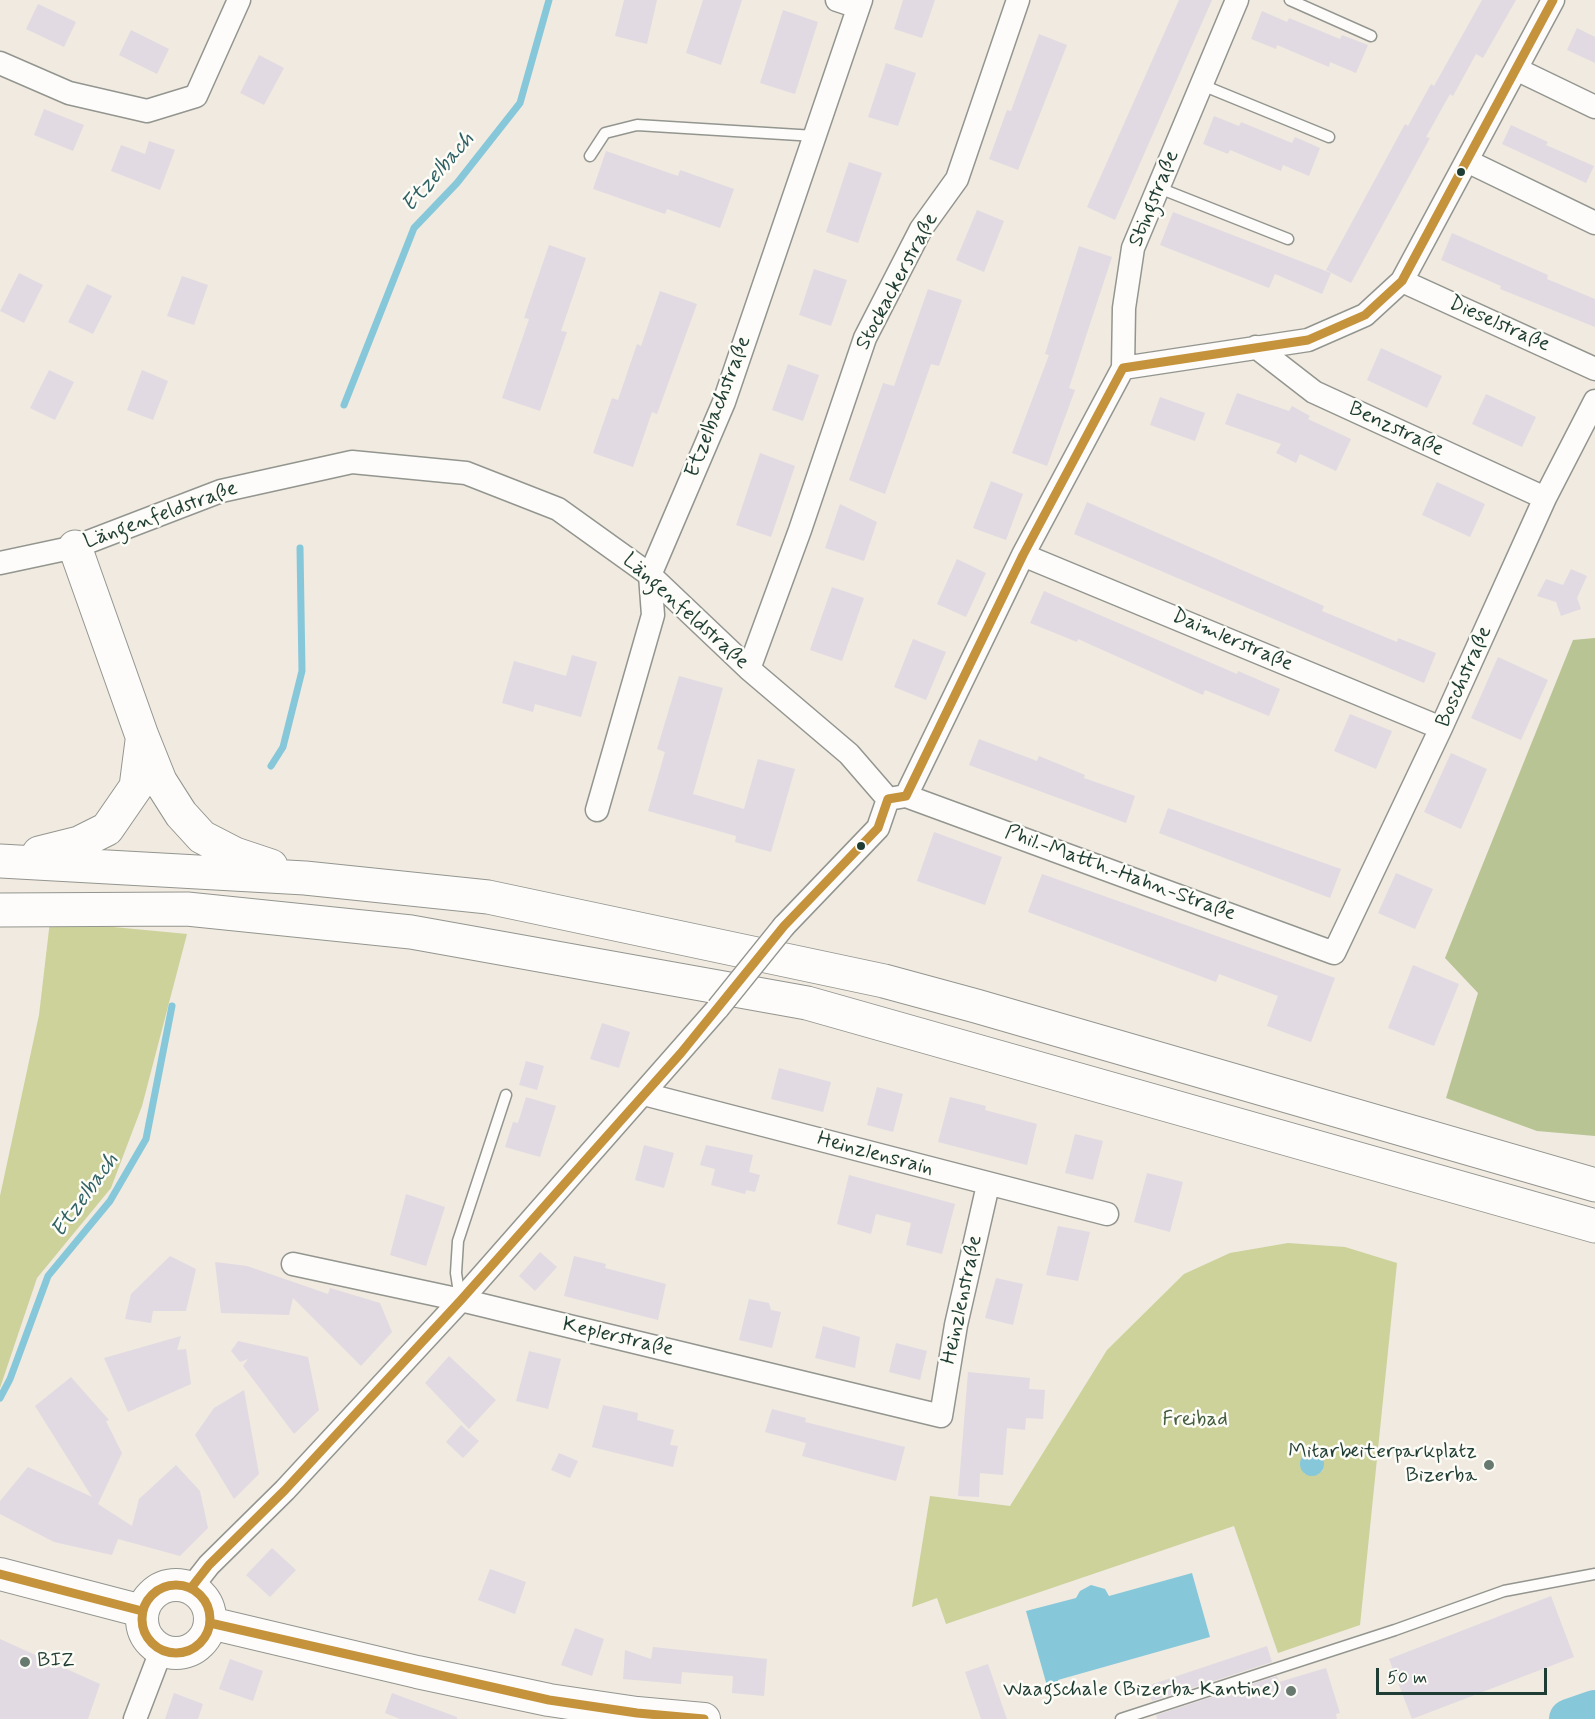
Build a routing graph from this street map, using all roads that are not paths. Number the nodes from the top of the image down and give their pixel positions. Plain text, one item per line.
1 (239, 0) edge
2 (1018, 0) edge
3 (1237, 0) edge
4 (1290, 0) edge
5 (1552, 0) edge
6 (852, 2) edge
7 (1371, 36) dead end
8 (0, 63) edge
9 (1516, 69) junction
10 (1202, 85) junction
11 (1595, 107) edge
12 (815, 136) junction
13 (1329, 137) dead end
14 (590, 156) dead end
15 (1467, 161) junction
16 (1159, 188) junction
17 (1595, 223) edge
18 (1287, 239) dead end
19 (1402, 282) junction
20 (1256, 347) junction
21 (1123, 368) junction
22 (1595, 369) edge
23 (1595, 401) edge
24 (1545, 498) junction
25 (75, 547) junction
26 (1023, 555) junction
27 (0, 564) edge
28 (650, 575) junction
29 (749, 669) junction
30 (1442, 728) junction
31 (142, 736) junction
32 (897, 798) junction
33 (597, 810) dead end
34 (4, 861) edge
35 (305, 878) junction
36 (0, 910) edge
37 (1334, 952) joint
38 (644, 1094) junction
39 (506, 1095) dead end
40 (988, 1185) junction
41 (1595, 1185) edge
42 (1107, 1214) dead end
43 (1595, 1226) edge
44 (293, 1264) dead end
45 (461, 1300) junction
46 (941, 1416) joint
47 (0, 1574) edge
48 (1595, 1574) edge
49 (191, 1588) junction
50 (142, 1611) junction
51 (210, 1623) junction
52 (161, 1651) junction
53 (545, 1709) edge
54 (135, 1719) edge
55 (704, 1719) edge
56 (1121, 1719) edge

1 - 8 street
2 - 29 street, Stockackerstraße
3 - 10 street, Stingstraße
4 - 7 lane
5 - 9 street
6 - 12 street, Etzelbachstraße
9 - 11 street
9 - 15 street
10 - 13 lane
10 - 16 street, Stingstraße
12 - 14 lane
12 - 28 street, Etzelbachstraße
15 - 17 street
15 - 19 street
16 - 18 lane
16 - 21 street, Stingstraße
19 - 20 street
19 - 22 street, Dieselstraße
20 - 21 street
20 - 24 street, Benzstraße
21 - 26 street, Stingstraße
23 - 24 street, Boschstraße
24 - 30 street, Boschstraße
25 - 27 street, Längenfeldstraße
25 - 28 street, Längenfeldstraße
25 - 31 highway
26 - 30 street, Daimlerstraße
26 - 32 street, Stingstraße
28 - 29 street, Längenfeldstraße
28 - 33 street, Etzelbachstraße
29 - 32 street, Längenfeldstraße
30 - 37 street, Boschstraße
31 - 34 highway
31 - 35 highway
32 - 37 street, Phil.-Matth.-Hahn-Straße
32 - 38 street, Stingstraße, bridge
34 - 35 highway
35 - 41 highway
36 - 43 highway
38 - 40 street, Heinzlensrain
38 - 45 street, Stingstraße
39 - 45 lane
40 - 42 street, Heinzlensrain
40 - 46 street, Heinzlenstraße
44 - 45 street, Keplerstraße
45 - 46 street, Keplerstraße
45 - 49 street, Stingstraße
47 - 50 main road
48 - 56 lane
49 - 50 main road
49 - 51 main road
50 - 52 main road
51 - 52 main road
51 - 53 main road
52 - 54 street
53 - 55 main road

